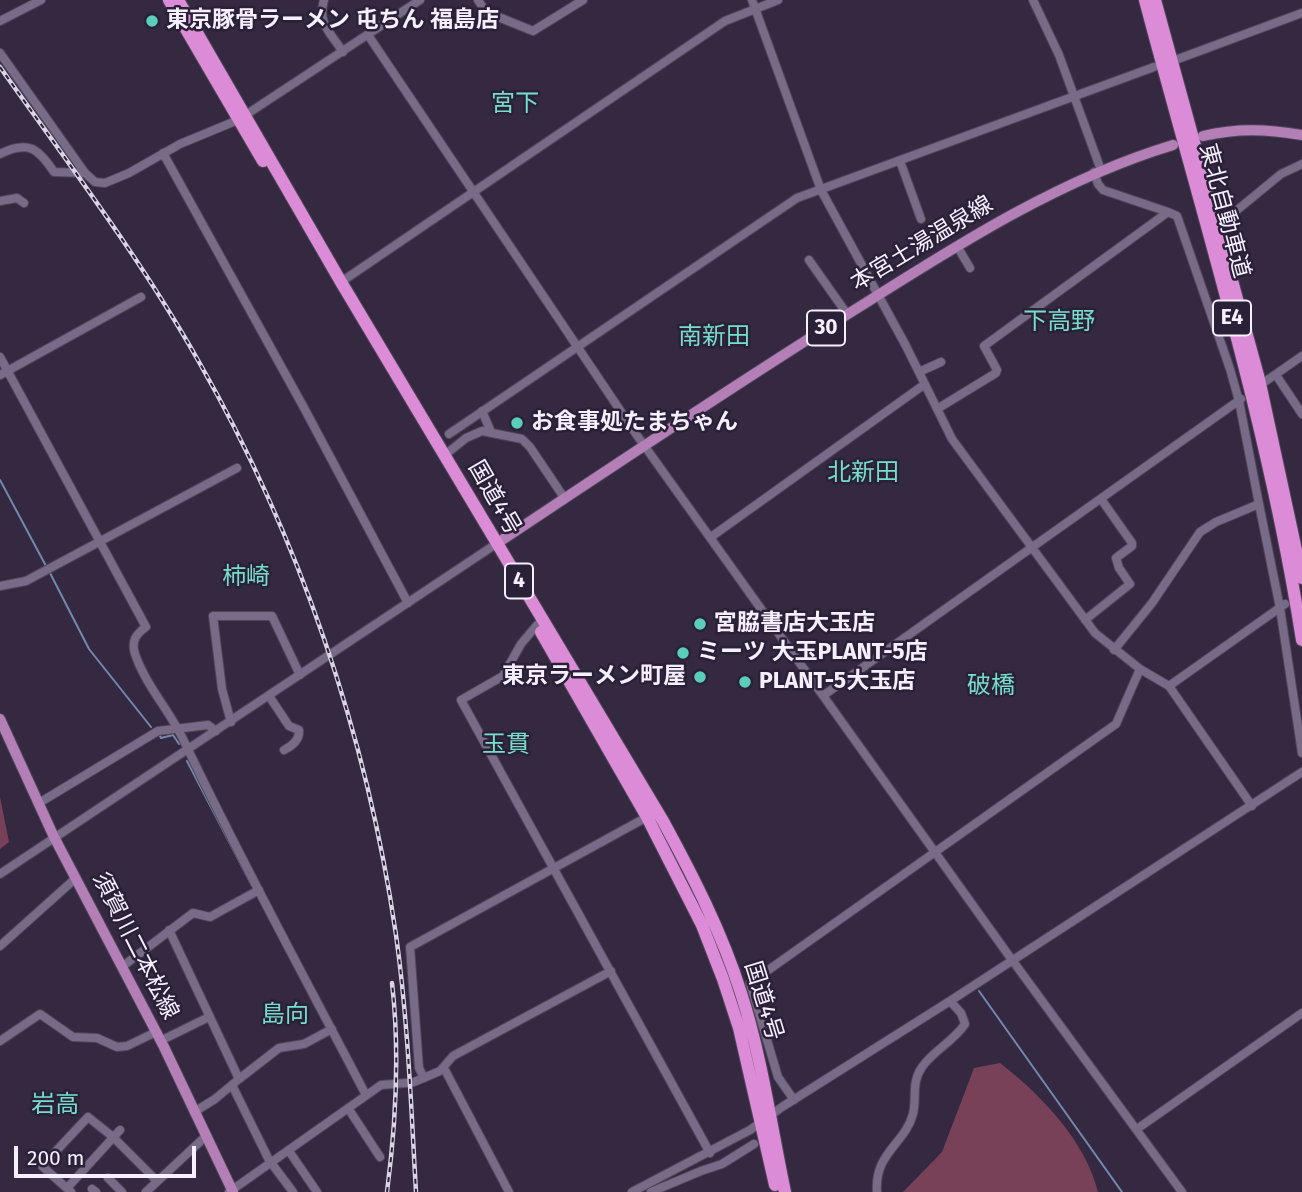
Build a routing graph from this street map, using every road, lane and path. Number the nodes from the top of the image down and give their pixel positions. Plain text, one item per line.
1 (40, 0) edge
2 (169, 0) edge
3 (178, 0) edge
4 (324, 0) edge
5 (420, 0) edge
6 (478, 0) edge
7 (583, 0) edge
8 (778, 0) edge
9 (1033, 0) edge
10 (1145, 0) edge
11 (1155, 0) edge
12 (753, 4) edge
13 (1302, 13) edge
14 (0, 21) edge
15 (368, 35) junction
16 (343, 52) junction
17 (0, 53) edge
18 (1178, 59) dead end
19 (1154, 67) dead end
20 (1072, 97) junction
21 (242, 118) junction
22 (1302, 135) edge
23 (1203, 136) dead end
24 (1173, 145) dead end
25 (163, 153) junction
26 (0, 154) edge
27 (900, 160) junction
28 (1302, 164) edge
29 (1097, 171) junction
30 (85, 173) junction
31 (821, 190) junction
32 (474, 191) junction
33 (0, 201) edge
34 (24, 203) dead end
35 (1236, 211) dead end
36 (1168, 212) junction
37 (921, 219) dead end
38 (957, 246) junction
39 (809, 260) dead end
40 (970, 268) dead end
41 (341, 282) junction
42 (878, 295) junction
43 (141, 298) dead end
44 (847, 314) junction
45 (577, 346) junction
46 (1302, 356) edge
47 (0, 357) edge
48 (941, 362) dead end
49 (919, 372) junction
50 (4, 373) edge
51 (1276, 375) junction
52 (1266, 381) dead end
53 (925, 384) junction
54 (1241, 399) junction
55 (937, 409) junction
56 (482, 411) junction
57 (1302, 414) edge
58 (491, 432) junction
59 (449, 434) dead end
60 (645, 445) junction
61 (445, 455) junction
62 (237, 468) dead end
63 (565, 499) junction
64 (1101, 499) junction
65 (1259, 504) junction
66 (711, 537) junction
67 (100, 541) junction
68 (493, 547) junction
69 (1031, 548) junction
70 (1302, 578) edge
71 (0, 586) edge
72 (408, 603) junction
73 (1283, 606) junction
74 (1085, 620) junction
75 (537, 625) junction
76 (1302, 640) edge
77 (1114, 650) junction
78 (1140, 669) junction
79 (300, 675) junction
80 (1169, 686) junction
81 (824, 695) junction
82 (269, 696) junction
83 (0, 719) edge
84 (231, 722) junction
85 (177, 728) junction
86 (216, 731) junction
87 (188, 750) junction
88 (284, 750) dead end
89 (1302, 753) edge
90 (1302, 772) edge
91 (39, 803) junction
92 (1252, 806) junction
93 (647, 817) junction
94 (54, 837) junction
95 (935, 852) junction
96 (553, 867) junction
97 (0, 874) edge
98 (76, 878) junction
99 (259, 890) junction
100 (169, 930) junction
101 (0, 946) edge
102 (1013, 960) junction
103 (123, 966) junction
104 (611, 971) junction
105 (950, 1001) junction
106 (1302, 1013) edge
107 (209, 1017) junction
108 (331, 1030) junction
109 (158, 1036) junction
110 (0, 1041) edge
111 (444, 1068) junction
112 (424, 1078) junction
113 (236, 1082) junction
114 (366, 1095) junction
115 (794, 1100) junction
116 (348, 1108) junction
117 (194, 1111) junction
118 (765, 1120) junction
119 (1138, 1129) junction
120 (120, 1130) dead end
121 (113, 1137) junction
122 (205, 1137) junction
123 (754, 1144) dead end
124 (289, 1151) junction
125 (707, 1154) junction
126 (380, 1157) dead end
127 (273, 1163) junction
128 (709, 1168) junction
129 (108, 1178) dead end
130 (157, 1181) junction
131 (69, 1190) edge
132 (231, 1191) edge
133 (122, 1192) edge
134 (146, 1192) edge
135 (293, 1192) edge
136 (317, 1192) edge
137 (509, 1192) edge
138 (632, 1192) edge
139 (651, 1192) edge
140 (777, 1192) edge
141 (785, 1192) edge
142 (877, 1192) edge
143 (1182, 1192) edge

1 - 14 street
2 - 21 highway, 国道4号 / 4
3 - 21 highway, 国道4号 / 4
4 - 16 street
5 - 15 street
6 - 7 street
8 - 12 street
9 - 20 street
10 - 76 highway, 東北自動車道 / E4
11 - 70 highway, 東北自動車道 / E4
12 - 31 street
12 - 32 street
13 - 18 street
15 - 16 street
15 - 32 street
16 - 21 street
17 - 30 street
19 - 20 street
20 - 27 street
20 - 29 street
21 - 25 street
21 - 41 highway, 国道4号 / 4
21 - 68 highway, 国道4号 / 4
22 - 23 main road
24 - 29 main road, 本宮土湯温泉線 / 30
25 - 30 street
25 - 72 street
26 - 30 street
27 - 31 street
27 - 37 street
28 - 35 street
29 - 36 street
29 - 38 main road, 本宮土湯温泉線 / 30
31 - 42 street
31 - 45 street
32 - 41 street
32 - 45 street
33 - 34 street
36 - 54 street
36 - 55 street
38 - 40 street
38 - 42 main road, 本宮土湯温泉線 / 30
39 - 44 street
41 - 61 highway, 国道4号 / 4
42 - 44 main road, 本宮土湯温泉線 / 30
42 - 49 street
43 - 50 street
44 - 60 main road, 本宮土湯温泉線 / 30
45 - 56 street
45 - 60 street
46 - 51 street
47 - 50 street
48 - 49 street
49 - 53 street
50 - 67 street
51 - 52 street
51 - 57 street
53 - 55 street
53 - 66 street
54 - 64 street
54 - 65 street
55 - 69 street
56 - 58 street
56 - 59 street
58 - 61 street
58 - 63 street
60 - 63 main road, 本宮土湯温泉線 / 30
60 - 66 street
61 - 68 highway, 国道4号 / 4
62 - 67 street
63 - 68 main road, 本宮土湯温泉線 / 30
64 - 69 street
64 - 74 street
65 - 73 street
65 - 77 street
66 - 81 street
67 - 71 street
67 - 85 street
68 - 72 street
68 - 75 highway, 国道4号 / 4
68 - 118 highway, 国道4号 / 4
69 - 74 street
69 - 81 street
72 - 79 street
73 - 80 street
73 - 89 street
74 - 77 street
75 - 93 highway, 国道4号 / 4
75 - 96 street
77 - 78 street
78 - 80 street
78 - 95 street
79 - 82 street
79 - 84 street
80 - 92 street
81 - 95 street
82 - 84 street
82 - 88 street
83 - 91 main road, 須賀川二本松線
84 - 86 street
85 - 86 street
85 - 87 street
85 - 91 street
86 - 87 street
87 - 94 street
87 - 99 street
90 - 92 street
91 - 94 main road, 須賀川二本松線
92 - 102 street
93 - 96 street
93 - 118 highway, 国道4号 / 4
94 - 97 street
94 - 98 main road, 須賀川二本松線
95 - 102 street
95 - 115 street
96 - 104 street
96 - 112 street
98 - 101 street
98 - 103 main road, 須賀川二本松線
99 - 100 street
99 - 108 street
100 - 103 street
100 - 107 street
102 - 105 street
102 - 119 street
103 - 109 main road, 須賀川二本松線
104 - 111 street
104 - 125 street
105 - 115 street
105 - 142 street
106 - 119 street
107 - 109 street
107 - 113 street
108 - 113 street
108 - 114 street
109 - 110 street
109 - 117 main road, 須賀川二本松線
111 - 112 street
111 - 137 street
112 - 114 street
113 - 117 street
113 - 127 street
114 - 116 street
115 - 118 street
116 - 124 street
116 - 126 street
117 - 122 main road, 須賀川二本松線
118 - 125 street
118 - 140 highway, 国道4号 / 4
118 - 141 highway, 国道4号 / 4
119 - 143 street
120 - 121 street
121 - 130 street
121 - 131 street
121 - 131 street
122 - 130 street
122 - 132 main road, 須賀川二本松線
123 - 128 street
124 - 127 street
124 - 136 street
125 - 128 street
125 - 138 street
127 - 132 street
127 - 135 street
128 - 139 street
129 - 133 street
130 - 134 street

